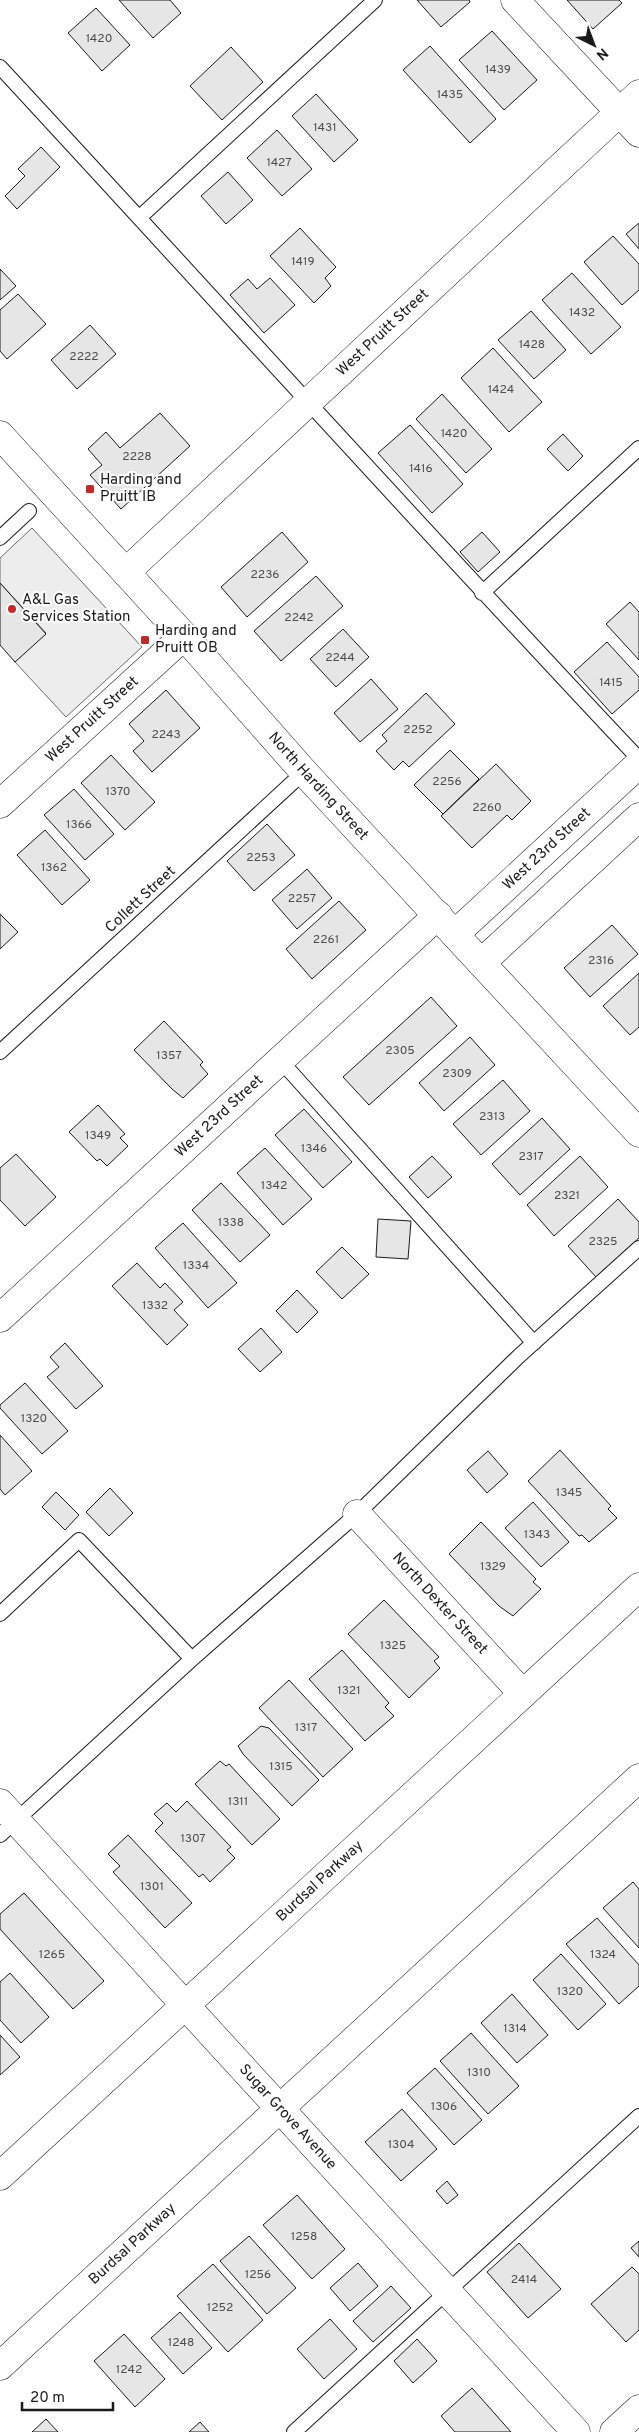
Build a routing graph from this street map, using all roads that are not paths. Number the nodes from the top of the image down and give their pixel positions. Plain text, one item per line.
1 (374, 0) edge
2 (516, 0) edge
3 (0, 66) edge
4 (639, 94) edge
5 (619, 112) junction
6 (639, 133) edge
7 (140, 218) junction
8 (309, 401) junction
9 (0, 435) edge
10 (639, 448) edge
11 (29, 511) dead end
12 (0, 538) edge
13 (126, 572) junction
14 (482, 593) junction
15 (184, 636) junction
16 (639, 759) edge
17 (639, 764) edge
18 (304, 772) junction
19 (0, 804) edge
20 (639, 817) edge
21 (447, 924) junction
22 (481, 963) junction
23 (0, 1052) edge
24 (280, 1060) junction
25 (639, 1133) edge
26 (639, 1248) edge
27 (0, 1318) edge
28 (534, 1343) junction
29 (357, 1514) junction
30 (639, 1587) edge
31 (0, 1614) edge
32 (192, 1659) junction
33 (524, 1694) junction
34 (639, 1778) edge
35 (5, 1819) edge
36 (185, 2004) junction
37 (280, 2108) junction
38 (639, 2116) edge
39 (0, 2176) edge
40 (448, 2292) junction
41 (0, 2366) edge
42 (639, 2409) edge
43 (294, 2432) edge
44 (576, 2432) edge
45 (614, 2432) edge

1 - 7 lane
2 - 5 street
3 - 7 lane
4 - 5 street, West Pruitt Street
5 - 6 street
5 - 8 street, West Pruitt Street
7 - 8 lane
8 - 13 street, West Pruitt Street
8 - 14 lane
9 - 13 street, North Harding Street
10 - 14 lane
11 - 12 lane
13 - 15 street, North Harding Street
14 - 16 lane
15 - 18 street, North Harding Street
15 - 19 street, West Pruitt Street
17 - 21 street, West 23rd Street
18 - 21 street, North Harding Street
18 - 23 lane, Collett Street
20 - 22 street
21 - 22 street, North Harding Street
21 - 24 street, West 23rd Street
22 - 25 street, North Harding Street
24 - 27 street, West 23rd Street
24 - 28 lane
26 - 28 lane
28 - 29 lane
29 - 32 lane
29 - 33 street, North Dexter Street
30 - 33 street, Burdsal Parkway
31 - 32 lane
32 - 35 lane
33 - 36 street, Burdsal Parkway
34 - 37 street, Burdsal Parkway
35 - 36 street, Sugar Grove Avenue
36 - 37 street, Sugar Grove Avenue
36 - 39 street, Burdsal Parkway
37 - 40 street, Sugar Grove Avenue
37 - 41 street, Burdsal Parkway
38 - 40 lane
40 - 43 lane
40 - 44 street, Sugar Grove Avenue
42 - 45 street

